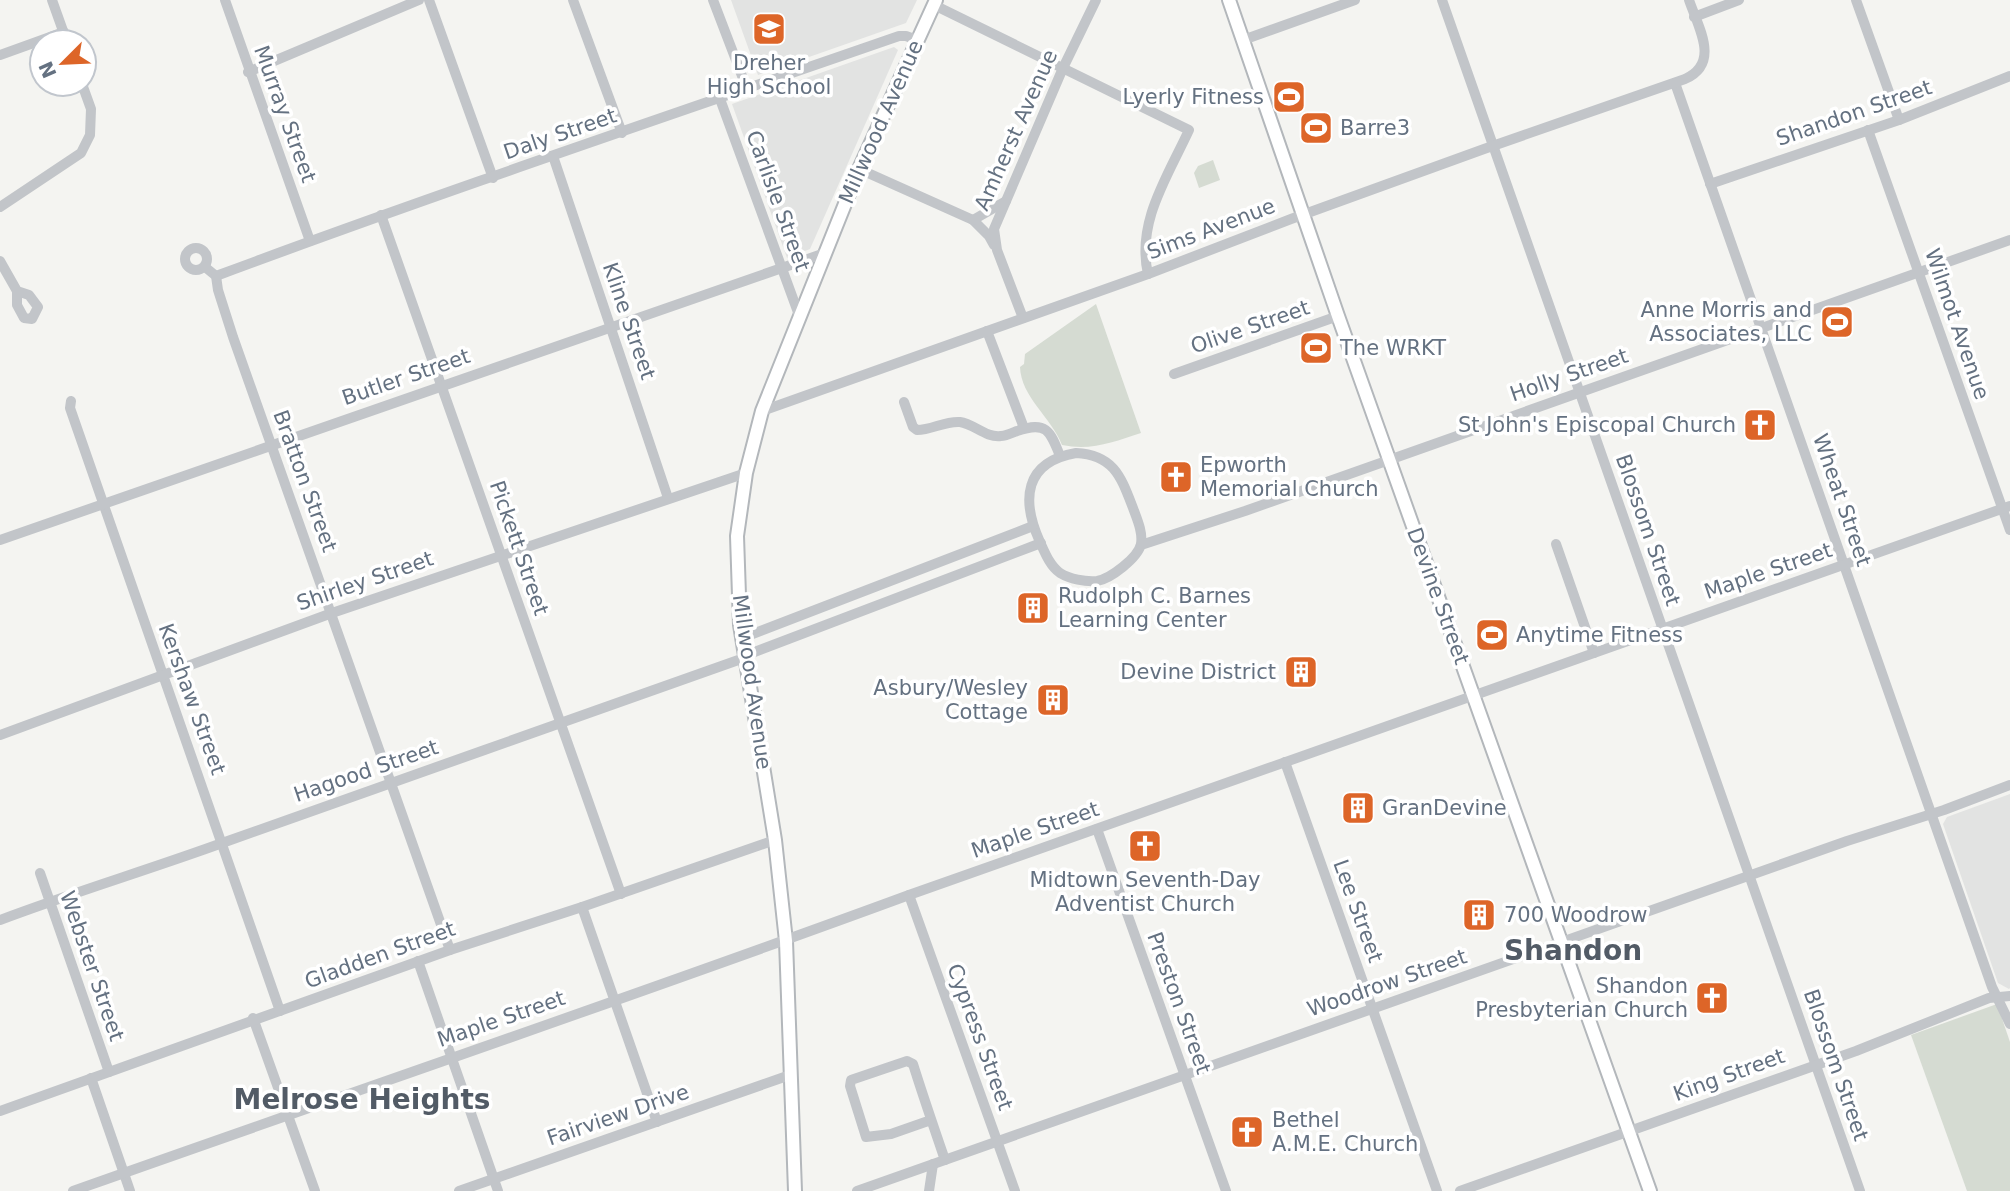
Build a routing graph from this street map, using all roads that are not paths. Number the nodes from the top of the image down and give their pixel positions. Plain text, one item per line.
1 (52, 0) edge
2 (225, 0) edge
3 (419, 0) edge
4 (429, 0) edge
5 (573, 0) edge
6 (713, 0) edge
7 (1097, 0) edge
8 (1229, 0) edge
9 (1355, 0) edge
10 (1442, 0) edge
11 (1689, 0) edge
12 (1739, 0) edge
13 (1856, 0) edge
14 (935, 3) edge
15 (1694, 17) junction
16 (62, 28) edge
17 (917, 40) junction
18 (1243, 40) junction
19 (28, 47) edge
20 (0, 55) edge
21 (1063, 68) junction
22 (248, 72) junction
23 (2010, 76) edge
24 (1675, 83) junction
25 (747, 89) junction
26 (87, 98) edge
27 (720, 99) junction
28 (1899, 120) junction
29 (1868, 130) junction
30 (622, 133) junction
31 (1493, 146) junction
32 (553, 156) junction
33 (859, 169) junction
34 (493, 178) junction
35 (1710, 184) junction
36 (1006, 201) junction
37 (0, 206) edge
38 (1305, 214) junction
39 (381, 215) junction
40 (973, 220) junction
41 (2010, 240) edge
42 (310, 241) junction
43 (997, 250) junction
44 (825, 253) junction
45 (0, 261) edge
46 (205, 267) dead end
47 (782, 267) junction
48 (1918, 272) junction
49 (1147, 274) junction
50 (216, 276) junction
51 (17, 291) dead end
52 (799, 315) junction
53 (1338, 316) junction
54 (1023, 318) junction
55 (611, 326) junction
56 (1760, 327) junction
57 (987, 331) junction
58 (1174, 374) dead end
59 (440, 385) junction
60 (1580, 392) junction
61 (71, 401) dead end
62 (904, 402) dead end
63 (762, 411) junction
64 (1024, 428) junction
65 (272, 444) junction
66 (1060, 456) junction
67 (1390, 458) junction
68 (746, 473) junction
69 (668, 498) junction
70 (102, 504) junction
71 (2006, 507) edge
72 (1033, 526) junction
73 (2010, 530) edge
74 (0, 540) edge
75 (1041, 543) junction
76 (1556, 544) dead end
77 (1141, 545) junction
78 (501, 554) junction
79 (1844, 564) junction
80 (332, 613) junction
81 (1663, 628) junction
82 (742, 638) junction
83 (1594, 653) junction
84 (744, 657) junction
85 (162, 675) junction
86 (1474, 695) junction
87 (560, 726) junction
88 (0, 735) edge
89 (1285, 762) junction
90 (389, 782) junction
91 (2010, 785) edge
92 (1932, 814) junction
93 (1097, 829) junction
94 (775, 840) junction
95 (223, 843) junction
96 (40, 873) dead end
97 (1749, 875) junction
98 (621, 894) junction
99 (909, 895) junction
100 (50, 901) junction
101 (582, 907) junction
102 (0, 920) edge
103 (786, 941) junction
104 (1561, 942) junction
105 (450, 950) junction
106 (418, 961) junction
107 (2005, 997) edge
108 (614, 999) junction
109 (1373, 1009) junction
110 (280, 1011) junction
111 (253, 1018) junction
112 (2010, 1024) edge
113 (450, 1058) junction
114 (1816, 1065) junction
115 (109, 1072) junction
116 (790, 1075) junction
117 (1185, 1075) junction
118 (91, 1078) junction
119 (0, 1111) edge
120 (288, 1115) junction
121 (932, 1120) junction
122 (657, 1122) junction
123 (1629, 1131) junction
124 (997, 1142) junction
125 (945, 1160) junction
126 (933, 1164) junction
127 (124, 1173) junction
128 (493, 1179) junction
129 (73, 1191) edge
130 (130, 1191) edge
131 (314, 1191) edge
132 (458, 1191) edge
133 (498, 1191) edge
134 (795, 1191) edge
135 (857, 1191) edge
136 (929, 1191) edge
137 (1015, 1191) edge
138 (1226, 1191) edge
139 (1437, 1191) edge
140 (1460, 1191) edge
141 (1650, 1191) edge
142 (1860, 1191) edge

1 - 16 street
2 - 22 street, Murray Street
3 - 22 street
4 - 34 street
5 - 30 street
6 - 25 street
7 - 21 street, Amherst Avenue
8 - 18 main road, Devine Street
9 - 18 street
10 - 31 street, Blossom Street
11 - 15 street
12 - 15 street
13 - 28 street
14 - 17 main road, Millwood Avenue
14 - 21 street
15 - 24 street
17 - 25 street, Daly Street
17 - 33 main road, Millwood Avenue
18 - 38 main road, Devine Street
19 - 20 street
21 - 36 street, Amherst Avenue
21 - 49 street
22 - 42 street, Murray Street
23 - 28 street, Shandon Street
24 - 31 street, Sims Avenue
24 - 35 street, Wheat Street
25 - 27 street, Daly Street
26 - 37 street
27 - 30 street, Daly Street
27 - 47 street, Carlisle Street
28 - 29 street, Shandon Street
29 - 35 street, Shandon Street
29 - 48 street, Wilmot Avenue
30 - 32 street, Daly Street
31 - 38 street, Sims Avenue
31 - 60 street, Blossom Street
32 - 34 street, Daly Street
32 - 55 street, Kline Street
33 - 40 street
33 - 44 main road, Millwood Avenue
34 - 39 street, Daly Street
35 - 56 street, Wheat Street
36 - 40 street
36 - 43 street, Amherst Avenue
38 - 49 street, Sims Avenue
38 - 53 main road, Devine Street
39 - 42 street, Daly Street
39 - 59 street, Pickett Street
40 - 43 street
41 - 48 street, Holly Street
42 - 50 street, Daly Street
43 - 54 street, Amherst Avenue
44 - 47 street, Butler Street
44 - 52 main road, Millwood Avenue
45 - 51 street
46 - 50 street
47 - 52 street, Carlisle Street
47 - 55 street, Butler Street
48 - 56 street, Holly Street
48 - 71 street, Wilmot Avenue
49 - 54 street, Sims Avenue
50 - 65 street, Bratton Street
52 - 63 main road, Millwood Avenue
53 - 58 street, Olive Street
53 - 67 main road, Devine Street
54 - 57 street, Sims Avenue
55 - 59 street, Butler Street
55 - 69 street, Kline Street
56 - 60 street, Holly Street
56 - 79 street, Wheat Street
57 - 63 street, Sims Avenue
57 - 64 street
59 - 65 street, Butler Street
59 - 78 street, Pickett Street
60 - 67 street, Holly Street
60 - 81 street, Blossom Street
61 - 70 street, Kershaw Street
62 - 64 street
63 - 68 main road, Millwood Avenue
64 - 66 street
65 - 70 street, Butler Street
65 - 80 street, Bratton Street
66 - 72 street
66 - 77 street
67 - 77 street, Holly Street
67 - 86 main road, Devine Street
68 - 69 street, Shirley Street
68 - 82 main road, Millwood Avenue
69 - 78 street, Shirley Street
70 - 74 street, Butler Street
70 - 85 street, Kershaw Street
71 - 73 street, Wilmot Avenue
71 - 79 street, Maple Street
72 - 75 street
72 - 82 street
75 - 77 street
75 - 84 street, Hagood Street
76 - 83 street
78 - 80 street, Shirley Street
78 - 87 street, Pickett Street
79 - 81 street, Maple Street
79 - 92 street, Wheat Street
80 - 85 street, Shirley Street
80 - 90 street, Bratton Street
81 - 83 street, Maple Street
81 - 97 street, Blossom Street
82 - 84 main road, Millwood Avenue
83 - 86 street, Maple Street
84 - 87 street, Hagood Street
84 - 94 main road, Millwood Avenue
85 - 88 street, Shirley Street
85 - 95 street, Kershaw Street
86 - 89 street, Maple Street
86 - 104 main road, Devine Street
87 - 90 street, Hagood Street
87 - 98 street, Pickett Street
89 - 93 street, Maple Street
89 - 109 street, Lee Street
90 - 95 street, Hagood Street
90 - 105 street, Bratton Street
91 - 92 street, Woodrow Street
92 - 97 street, Woodrow Street
92 - 107 street, Wheat Street
93 - 99 street, Maple Street
93 - 117 street, Preston Street
94 - 98 street, Gladden Street
94 - 103 main road, Millwood Avenue
95 - 100 street, Hagood Street
95 - 110 street, Kershaw Street
96 - 100 street, Webster Street
97 - 104 street, Woodrow Street
97 - 114 street, Blossom Street
98 - 101 street, Gladden Street
99 - 103 street, Maple Street
99 - 124 street, Cypress Street
100 - 102 street, Hagood Street
100 - 115 street, Webster Street
101 - 105 street, Gladden Street
101 - 108 street
103 - 108 street, Maple Street
103 - 116 main road, Millwood Avenue
104 - 109 street, Woodrow Street
104 - 123 main road, Devine Street
105 - 106 street, Gladden Street
106 - 110 street, Gladden Street
106 - 113 street
107 - 112 street, Wheat Street
107 - 114 street, King Street
108 - 113 street, Maple Street
108 - 122 street
109 - 117 street, Woodrow Street
109 - 139 street, Lee Street
110 - 111 street, Gladden Street
111 - 115 street, Gladden Street
111 - 120 street
113 - 120 street, Maple Street
113 - 128 street
114 - 123 street, King Street
114 - 142 street, Blossom Street
115 - 118 street, Gladden Street
116 - 122 street, Fairview Drive
116 - 134 main road, Millwood Avenue
117 - 124 street, Woodrow Street
117 - 138 street, Preston Street
118 - 119 street, Gladden Street
118 - 127 street
120 - 127 street, Maple Street
120 - 131 street
121 - 121 street
121 - 125 street
122 - 128 street, Fairview Drive
123 - 140 street, King Street
123 - 141 main road, Devine Street
124 - 125 street, Woodrow Street
124 - 137 street, Cypress Street
125 - 126 street, Woodrow Street
126 - 135 street, Woodrow Street
126 - 136 street
127 - 129 street, Maple Street
127 - 130 street
128 - 132 street, Fairview Drive
128 - 133 street

